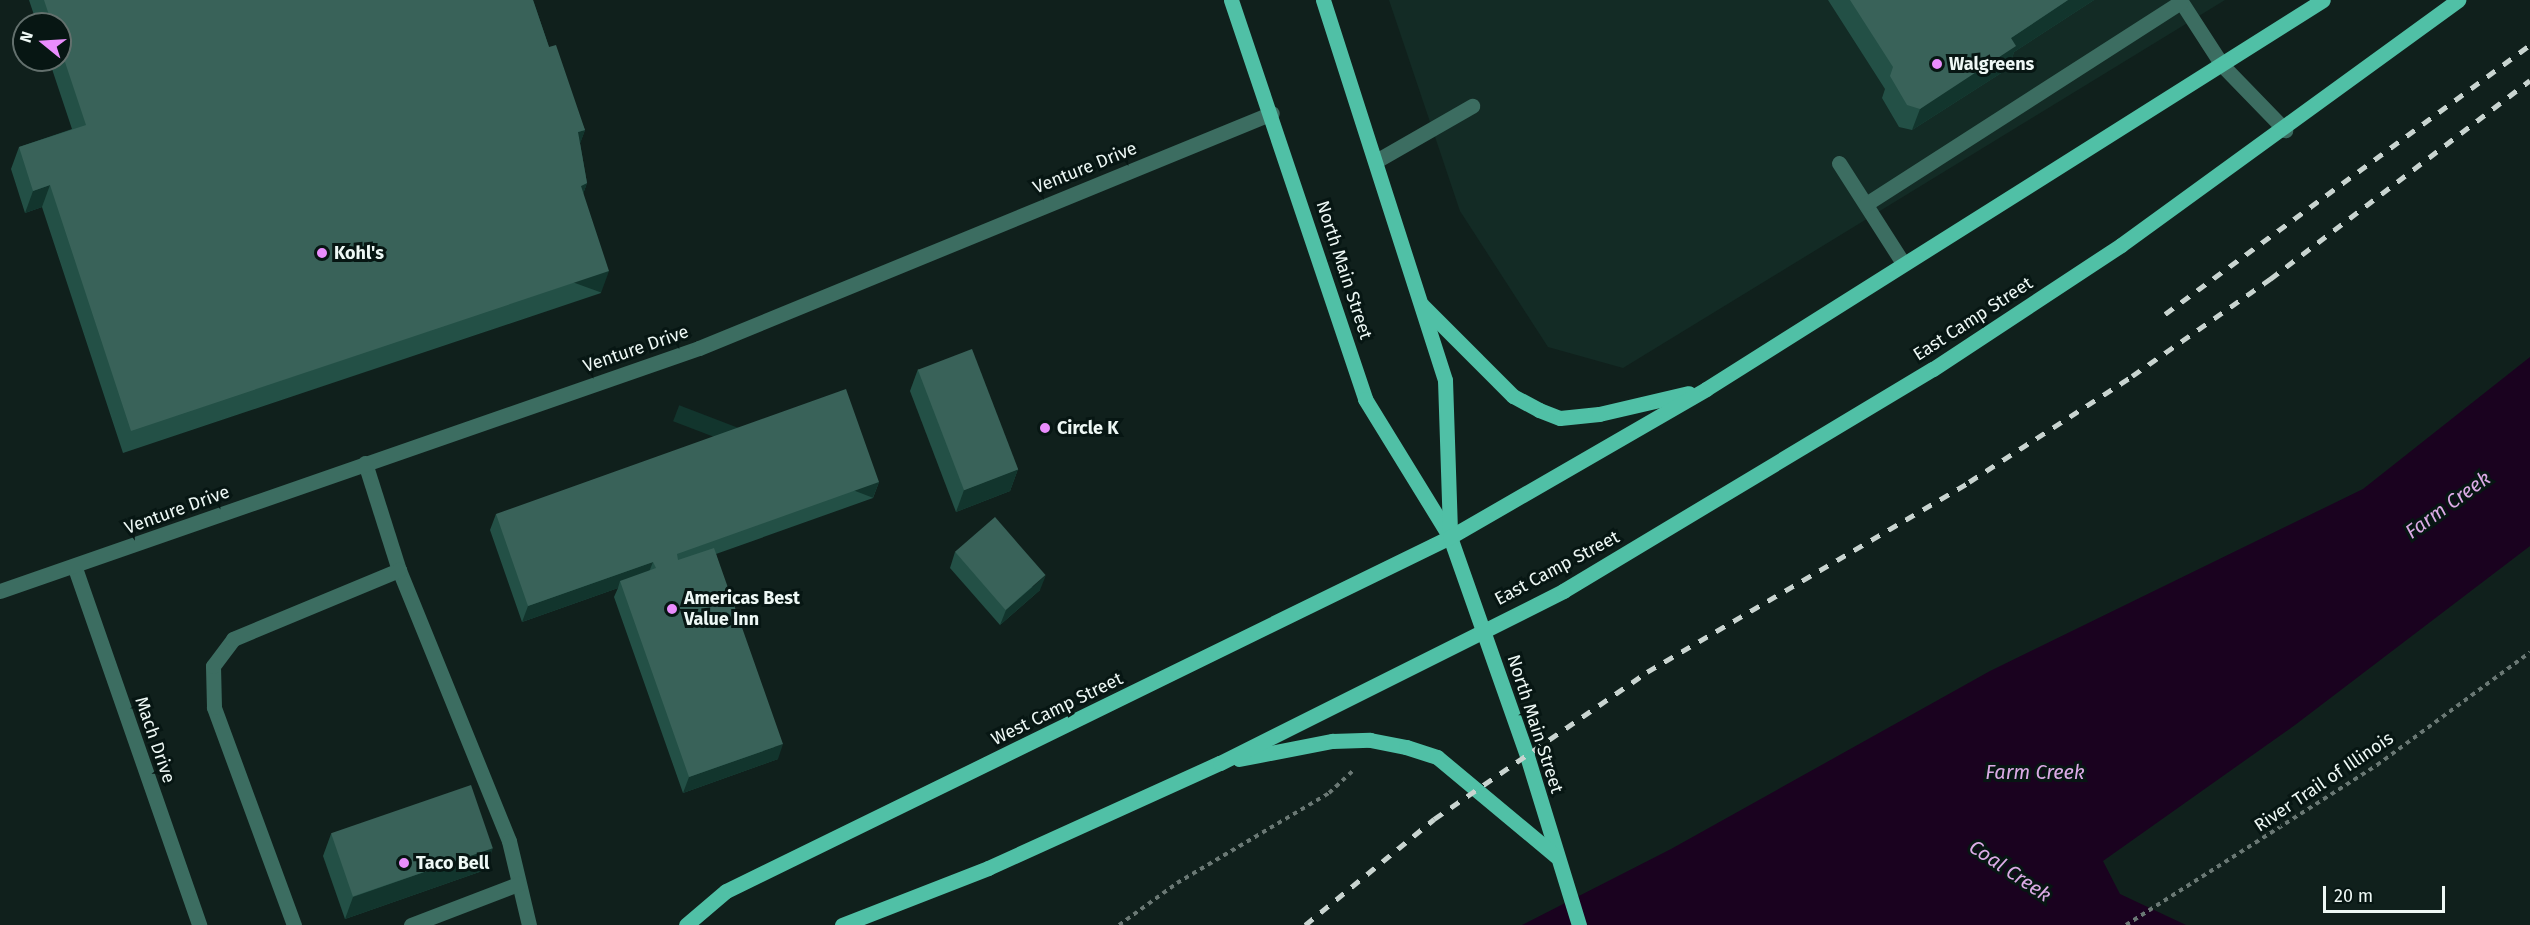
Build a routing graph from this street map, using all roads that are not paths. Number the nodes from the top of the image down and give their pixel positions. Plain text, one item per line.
1 (1231, 0) edge
2 (1323, 0) edge
3 (2323, 0) edge
4 (2458, 0) edge
5 (2181, 1) edge
6 (2222, 65) junction
7 (1472, 106) dead end
8 (1272, 113) junction
9 (2285, 130) junction
10 (1376, 161) junction
11 (1839, 163) dead end
12 (1866, 204) junction
13 (1903, 263) junction
14 (1422, 305) junction
15 (1706, 388) junction
16 (365, 463) junction
17 (1450, 537) junction
18 (75, 568) junction
19 (399, 570) junction
20 (0, 591) edge
21 (1482, 630) junction
22 (1220, 763) junction
23 (1556, 856) junction
24 (518, 884) junction
25 (199, 925) edge
26 (294, 925) edge
27 (411, 925) edge
28 (529, 925) edge
29 (686, 925) edge
30 (842, 925) edge
31 (1579, 925) edge

1 - 8 main road, North Main Street
2 - 10 main road, North Main Street
3 - 6 main road
4 - 9 main road, East Camp Street
5 - 6 street
5 - 12 street
6 - 9 street
6 - 13 main road
7 - 10 street
8 - 16 street, Venture Drive
8 - 17 main road, North Main Street
9 - 21 main road, East Camp Street
10 - 14 main road, North Main Street
11 - 12 street
12 - 13 street
13 - 15 main road
14 - 15 main road
14 - 17 main road, North Main Street
15 - 17 main road
16 - 18 street, Venture Drive
16 - 19 street
17 - 21 main road, North Main Street
17 - 29 main road, West Camp Street
18 - 20 street, Venture Drive
18 - 25 street, Mach Drive
19 - 24 street
19 - 26 street
21 - 22 main road
21 - 23 main road, North Main Street
22 - 23 main road
22 - 30 main road
23 - 31 main road, North Main Street
24 - 27 street
24 - 28 street

